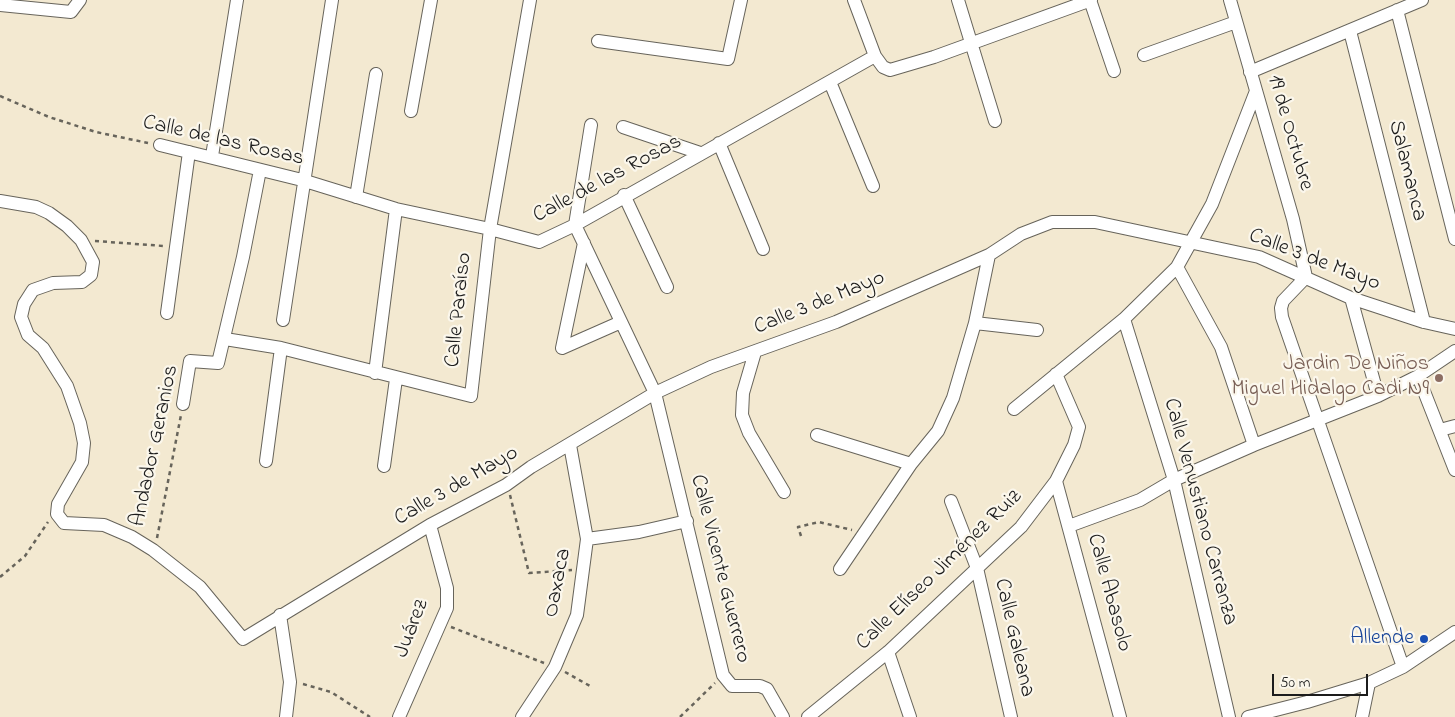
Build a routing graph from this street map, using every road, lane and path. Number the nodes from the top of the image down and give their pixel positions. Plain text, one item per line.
1 (80, 0) edge
2 (237, 0) edge
3 (332, 0) edge
4 (431, 0) edge
5 (530, 0) edge
6 (740, 0) edge
7 (854, 0) edge
8 (958, 0) edge
9 (1090, 0) edge
10 (1230, 0) edge
11 (1422, 0) edge
12 (0, 5) edge
13 (1397, 10) junction
14 (1236, 22) junction
15 (1350, 31) junction
16 (598, 41) dead end
17 (971, 42) junction
18 (1144, 55) dead end
19 (875, 56) junction
20 (1114, 71) dead end
21 (1250, 72) junction
22 (376, 74) dead end
23 (830, 82) junction
24 (1256, 91) junction
25 (0, 96) edge
26 (411, 111) dead end
27 (995, 122) dead end
28 (591, 125) dead end
29 (623, 127) dead end
30 (719, 143) junction
31 (160, 145) joint
32 (189, 152) junction
33 (700, 153) junction
34 (212, 156) junction
35 (260, 170) junction
36 (302, 180) junction
37 (873, 186) dead end
38 (624, 195) junction
39 (356, 197) junction
40 (0, 200) edge
41 (396, 209) junction
42 (575, 225) junction
43 (490, 229) junction
44 (1455, 239) edge
45 (81, 240) junction
46 (1192, 242) junction
47 (584, 243) junction
48 (175, 248) junction
49 (764, 249) dead end
50 (989, 255) junction
51 (1177, 267) junction
52 (1306, 277) junction
53 (666, 288) dead end
54 (1351, 298) junction
55 (166, 313) dead end
56 (1124, 319) junction
57 (283, 320) dead end
58 (621, 322) junction
59 (1424, 322) junction
60 (976, 323) junction
61 (1455, 329) edge
62 (1037, 330) dead end
63 (225, 339) junction
64 (280, 348) junction
65 (1455, 351) edge
66 (755, 352) junction
67 (375, 373) junction
68 (1056, 374) junction
69 (1418, 376) junction
70 (396, 378) junction
71 (655, 393) junction
72 (1378, 396) junction
73 (183, 404) joint
74 (1014, 409) dead end
75 (1318, 420) junction
76 (1455, 426) edge
77 (1440, 430) junction
78 (817, 435) dead end
79 (1254, 444) junction
80 (570, 445) junction
81 (266, 460) dead end
82 (911, 464) junction
83 (384, 466) dead end
84 (1455, 470) edge
85 (1174, 480) junction
86 (1056, 481) junction
87 (506, 484) junction
88 (784, 492) dead end
89 (951, 501) dead end
90 (57, 514) junction
91 (687, 521) junction
92 (430, 525) junction
93 (1069, 526) junction
94 (864, 532) junction
95 (801, 536) dead end
96 (587, 539) junction
97 (153, 550) junction
98 (977, 568) junction
99 (840, 569) dead end
100 (584, 570) junction
101 (0, 577) edge
102 (280, 615) junction
103 (440, 623) junction
104 (1455, 632) edge
105 (888, 652) junction
106 (555, 667) junction
107 (1403, 667) junction
108 (724, 675) junction
109 (290, 682) junction
110 (1369, 683) junction
111 (590, 686) dead end
112 (286, 717) edge
113 (370, 717) edge
114 (399, 717) edge
115 (522, 717) edge
116 (680, 717) edge
117 (783, 717) edge
118 (808, 717) edge
119 (910, 717) edge
120 (1011, 717) edge
121 (1120, 717) edge
122 (1230, 717) edge
123 (1248, 717) edge
124 (1362, 717) edge

1 - 12 street
2 - 34 street
3 - 36 street
4 - 26 street
5 - 43 street, Calle Paraíso
6 - 16 street
7 - 19 street
8 - 17 street
9 - 17 street
9 - 20 street
10 - 14 street, 19 de Octubre
11 - 13 street
13 - 15 street
13 - 44 street
14 - 18 street
14 - 21 street, 19 de Octubre
15 - 21 street
15 - 59 street, Salamanca
17 - 19 street
17 - 27 street
19 - 23 street, Calle de las Rosas
21 - 24 street, 19 de Octubre
22 - 39 street
23 - 30 street, Calle de las Rosas
23 - 37 street
24 - 46 street
24 - 52 street, 19 de Octubre
25 - 31 path, Calle de las Rosas
28 - 42 street
29 - 33 street
30 - 33 street, Calle de las Rosas
30 - 49 street
31 - 32 street, Calle de las Rosas
32 - 34 street, Calle de las Rosas
32 - 48 street
33 - 38 street, Calle de las Rosas
34 - 35 street, Calle de las Rosas
35 - 36 street, Calle de las Rosas
35 - 63 street, Andador Geranios
36 - 39 street, Calle de las Rosas
36 - 57 street
38 - 42 street, Calle de las Rosas
38 - 53 street
39 - 41 street, Calle de las Rosas
40 - 45 street
41 - 43 street, Calle de las Rosas
41 - 67 street
42 - 43 street, Calle de las Rosas
42 - 47 street, Calle Vicente Guerrero
43 - 70 street, Calle Paraíso
45 - 48 path
45 - 90 street
46 - 50 street, Calle 3 de Mayo
46 - 51 street
46 - 52 street, Calle 3 de Mayo
47 - 58 street, Calle Vicente Guerrero
47 - 58 street
48 - 55 street
50 - 60 street
50 - 66 street, Calle 3 de Mayo
51 - 56 street
51 - 79 street
52 - 54 street, Calle 3 de Mayo
52 - 75 street
54 - 59 street, Calle 3 de Mayo
54 - 72 street
56 - 68 street
56 - 85 street, Calle Venustiano Carranza
58 - 71 street, Calle Vicente Guerrero
59 - 61 street, Calle 3 de Mayo
60 - 62 street
60 - 82 street
63 - 64 street
63 - 73 street, Andador Geranios
64 - 67 street
64 - 81 street
65 - 69 street
66 - 71 street, Calle 3 de Mayo
66 - 88 street
67 - 70 street
68 - 74 street
68 - 86 street, Calle Elíseo Jiménez Ruiz
69 - 72 street
69 - 77 street
70 - 83 street
71 - 80 street, Calle 3 de Mayo
71 - 91 street, Calle Vicente Guerrero
72 - 75 street
73 - 97 path, Andador Geranios
75 - 79 street
75 - 107 street
76 - 77 street
77 - 84 street
78 - 82 street
79 - 85 street
80 - 87 street, Calle 3 de Mayo
80 - 96 street, Oaxaca
82 - 94 street
85 - 93 street
85 - 122 street, Calle Venustiano Carranza
86 - 93 street, Calle Abasolo
86 - 98 street, Calle Elíseo Jiménez Ruiz
87 - 92 street, Calle 3 de Mayo
87 - 100 path
89 - 98 street, Calle Galeana
90 - 97 street
90 - 101 path
91 - 96 street
91 - 108 street, Calle Vicente Guerrero
92 - 102 street, Calle 3 de Mayo
92 - 103 street, Juárez
93 - 121 street, Calle Abasolo
94 - 95 path
94 - 99 street
96 - 100 street, Oaxaca
97 - 102 street, Calle 3 de Mayo
98 - 105 street, Calle Elíseo Jiménez Ruiz
98 - 120 street, Calle Galeana
100 - 106 street, Oaxaca
102 - 109 street
103 - 106 path
103 - 114 street, Juárez
104 - 107 street
105 - 118 street, Calle Elíseo Jiménez Ruiz
105 - 119 street
106 - 111 path
106 - 115 street, Oaxaca
107 - 110 street
108 - 116 path
108 - 117 street, Calle Vicente Guerrero
109 - 112 street
109 - 113 path
110 - 123 street
110 - 124 street

